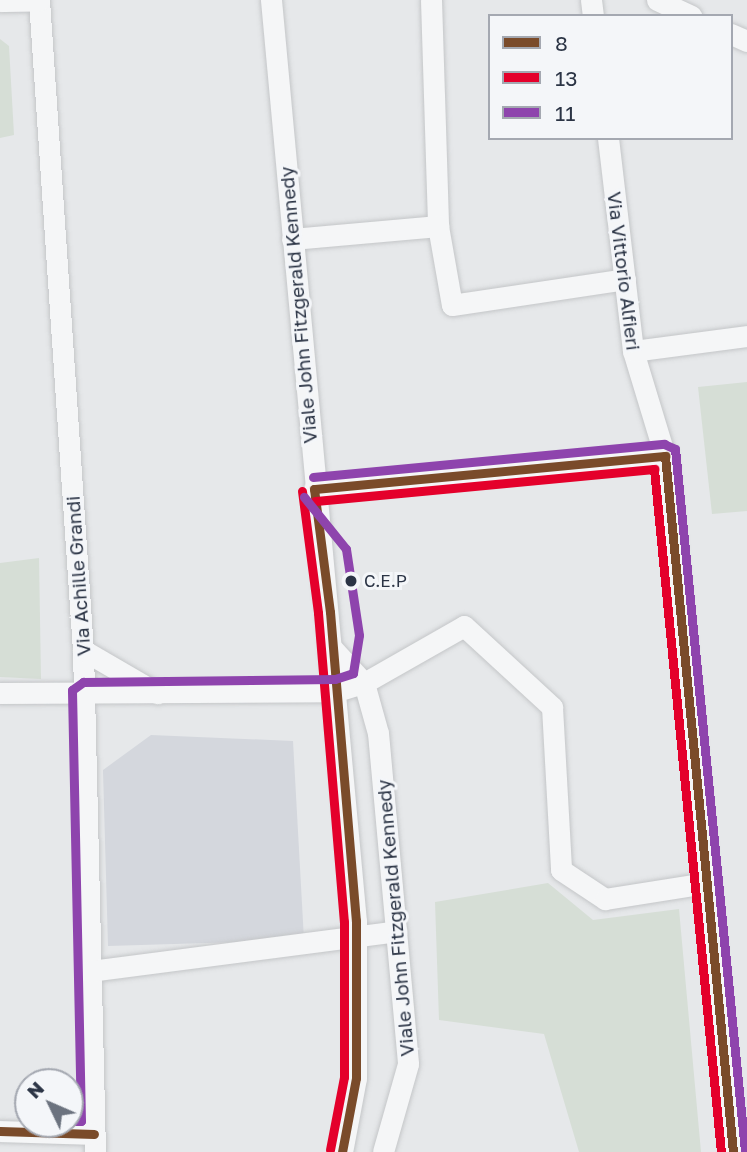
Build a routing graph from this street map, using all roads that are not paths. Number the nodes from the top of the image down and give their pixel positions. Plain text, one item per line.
1 (39, 0) edge
2 (271, 0) edge
3 (431, 0) edge
4 (657, 0) edge
5 (0, 1) edge
6 (688, 14) edge
7 (608, 140) edge
8 (438, 226) junction
9 (292, 239) junction
10 (625, 279) junction
11 (747, 336) edge
12 (633, 351) junction
13 (665, 456) junction
14 (314, 489) junction
15 (332, 648) junction
16 (83, 650) junction
17 (363, 682) junction
18 (337, 691) junction
19 (0, 693) edge
20 (83, 694) junction
21 (159, 694) junction
22 (706, 883) junction
23 (396, 931) junction
24 (356, 938) junction
25 (90, 971) junction
26 (0, 1131) edge
27 (94, 1143) edge
28 (342, 1152) edge
29 (383, 1152) edge
30 (733, 1152) edge

1 - 5 street
1 - 16 street, Via Achille Grandi
2 - 9 street, Viale John Fitzgerald Kennedy
3 - 8 street
4 - 6 street
7 - 10 street, Via Vittorio Alfieri
8 - 9 street
8 - 10 street
9 - 14 street, Viale John Fitzgerald Kennedy
10 - 12 street, Via Vittorio Alfieri
11 - 12 street
12 - 13 street, Via Vittorio Alfieri
13 - 14 street
13 - 22 street, Via Vittorio Alfieri
14 - 15 street, Viale John Fitzgerald Kennedy
15 - 17 street
15 - 18 street, Viale John Fitzgerald Kennedy
16 - 20 street, Via Achille Grandi
16 - 21 street
17 - 18 street
17 - 22 street
17 - 23 street, Viale John Fitzgerald Kennedy
18 - 21 street
18 - 24 street, Viale John Fitzgerald Kennedy
19 - 20 street
20 - 21 street
20 - 25 street, Via Achille Grandi
22 - 30 street, Via Vittorio Alfieri
23 - 24 street
23 - 29 street, Viale John Fitzgerald Kennedy
24 - 25 street
24 - 28 street, Viale John Fitzgerald Kennedy
25 - 27 street, Via Achille Grandi
26 - 27 street

